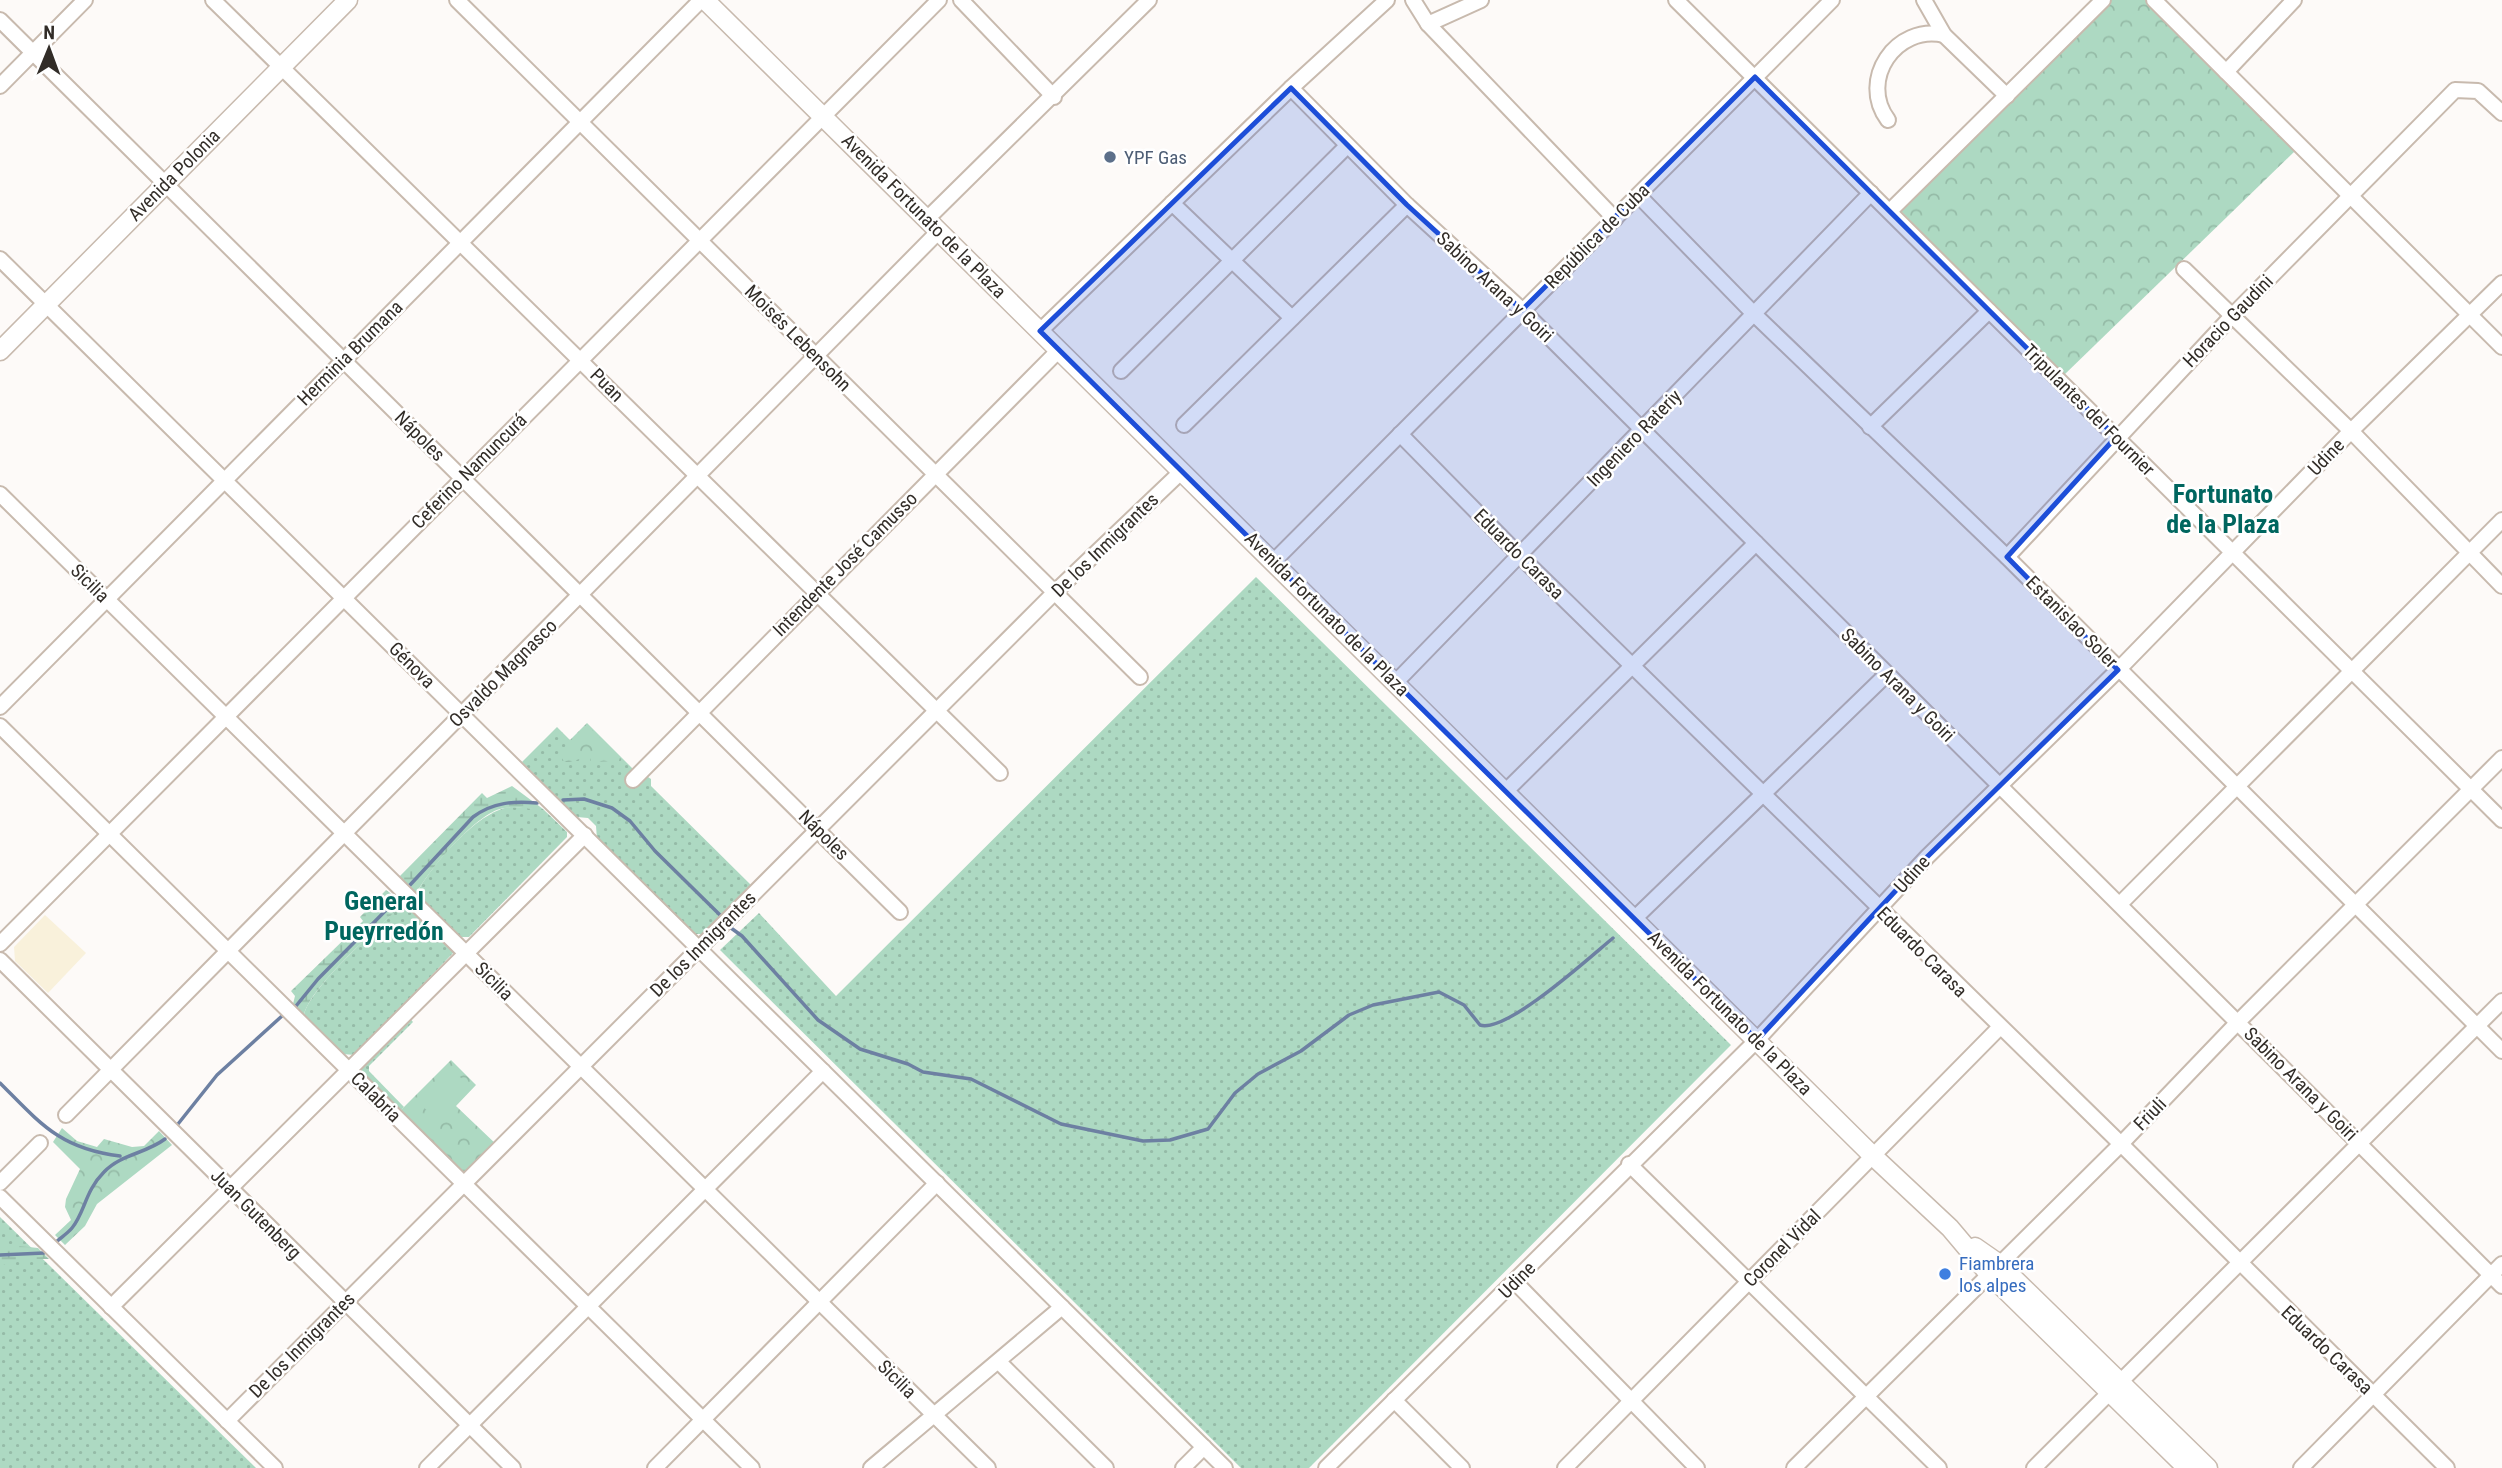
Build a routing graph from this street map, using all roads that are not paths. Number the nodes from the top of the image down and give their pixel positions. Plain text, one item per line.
1 (85, 0) edge
2 (213, 0) edge
3 (348, 0) edge
4 (457, 0) edge
5 (703, 0) edge
6 (939, 0) edge
7 (961, 0) edge
8 (1149, 0) edge
9 (1387, 0) edge
10 (1413, 0) edge
11 (1481, 0) edge
12 (1676, 0) edge
13 (1832, 0) edge
14 (1924, 0) edge
15 (2103, 0) edge
16 (2154, 0) edge
17 (2294, 0) edge
18 (0, 20) edge
19 (1428, 24) junction
20 (1944, 35) junction
21 (33, 53) junction
22 (281, 68) junction
23 (2226, 72) junction
24 (1755, 77) junction
25 (0, 86) edge
26 (1291, 88) junction
27 (2007, 96) junction
28 (1055, 97) junction
29 (2502, 113) edge
30 (822, 115) junction
31 (1888, 120) dead end
32 (580, 121) junction
33 (1348, 146) junction
34 (165, 185) junction
35 (1871, 193) junction
36 (1639, 197) junction
37 (2350, 197) junction
38 (1172, 203) junction
39 (1407, 205) junction
40 (1890, 211) junction
41 (1615, 219) junction
42 (933, 225) junction
43 (699, 239) junction
44 (461, 241) junction
45 (0, 259) edge
46 (1230, 260) junction
47 (2184, 269) dead end
48 (2502, 283) edge
49 (46, 304) junction
50 (1522, 310) junction
51 (1989, 311) junction
52 (1755, 315) junction
53 (2470, 315) junction
54 (2232, 316) junction
55 (1292, 318) junction
56 (1040, 331) junction
57 (2502, 347) edge
58 (1059, 350) junction
59 (0, 351) edge
60 (816, 356) junction
61 (581, 358) junction
62 (343, 359) junction
63 (1121, 371) dead end
64 (1184, 425) dead end
65 (1871, 427) junction
66 (1642, 429) junction
67 (2351, 431) junction
68 (1400, 434) junction
69 (2116, 437) junction
70 (1182, 471) junction
71 (934, 473) junction
72 (698, 476) junction
73 (463, 478) junction
74 (223, 479) junction
75 (0, 494) edge
76 (2502, 520) edge
77 (1756, 542) junction
78 (2232, 554) junction
79 (2469, 554) junction
80 (1519, 555) junction
81 (2007, 557) junction
82 (1273, 561) junction
83 (2502, 586) edge
84 (1055, 592) junction
85 (817, 593) junction
86 (580, 594) junction
87 (344, 598) junction
88 (107, 599) junction
89 (1632, 667) junction
90 (2118, 670) junction
91 (2351, 671) junction
92 (1886, 675) junction
93 (1140, 677) dead end
94 (1396, 682) junction
95 (0, 707) edge
96 (936, 710) junction
97 (699, 712) junction
98 (462, 714) junction
99 (226, 716) junction
100 (0, 726) edge
101 (2502, 758) edge
102 (1000, 773) dead end
103 (633, 780) dead end
104 (2001, 786) junction
105 (2235, 788) junction
106 (2471, 790) junction
107 (1506, 791) junction
108 (1761, 793) junction
109 (2502, 820) edge
110 (818, 829) junction
111 (344, 833) junction
112 (110, 834) junction
113 (584, 835) junction
114 (2120, 904) junction
115 (2355, 906) junction
116 (1880, 910) junction
117 (900, 912) dead end
118 (1635, 918) junction
119 (0, 944) edge
120 (699, 948) junction
121 (228, 951) junction
122 (466, 954) junction
123 (0, 961) edge
124 (2502, 1001) edge
125 (2238, 1022) junction
126 (2477, 1026) junction
127 (1999, 1028) junction
128 (1757, 1040) junction
129 (2502, 1051) edge
130 (581, 1066) junction
131 (110, 1070) junction
132 (349, 1070) junction
133 (823, 1071) junction
134 (66, 1115) dead end
135 (2360, 1142) junction
136 (40, 1143) dead end
137 (2121, 1144) junction
138 (1873, 1156) junction
139 (1629, 1164) junction
140 (0, 1183) edge
141 (937, 1183) junction
142 (464, 1184) junction
143 (230, 1188) junction
144 (705, 1189) junction
145 (0, 1197) edge
146 (2238, 1263) junction
147 (2502, 1264) edge
148 (1993, 1268) junction
149 (2491, 1275) junction
150 (1515, 1282) junction
151 (1748, 1282) junction
152 (2502, 1286) edge
153 (819, 1302) junction
154 (345, 1303) junction
155 (588, 1306) junction
156 (111, 1307) junction
157 (1062, 1307) junction
158 (999, 1362) junction
159 (2115, 1386) junction
160 (2372, 1394) junction
161 (1864, 1398) junction
162 (1394, 1400) junction
163 (1630, 1402) junction
164 (935, 1416) junction
165 (703, 1419) junction
166 (227, 1421) junction
167 (470, 1425) junction
168 (1204, 1447) junction
169 (275, 1468) edge
170 (427, 1468) edge
171 (513, 1468) edge
172 (655, 1468) edge
173 (752, 1468) edge
174 (871, 1468) edge
175 (988, 1468) edge
176 (1106, 1468) edge
177 (1183, 1468) edge
178 (1225, 1468) edge
179 (1326, 1468) edge
180 (1462, 1468) edge
181 (1565, 1468) edge
182 (1697, 1468) edge
183 (1794, 1468) edge
184 (1938, 1468) edge
185 (2034, 1468) edge
186 (2187, 1468) edge
187 (2208, 1468) edge
188 (2301, 1468) edge
189 (2447, 1468) edge

1 - 21 street
2 - 22 street, Puan
3 - 22 main road, Avenida Polonia
4 - 32 street, Moisés Lebensohn
5 - 30 main road, Avenida Fortunato de la Plaza
5 - 32 street, Herminia Brumana
6 - 30 street, Ceferino Namuncurá
7 - 28 street
8 - 28 street, Osvaldo Magnasco
9 - 26 street
10 - 19 street
11 - 19 street
12 - 24 street, Tripulantes del Fournier
13 - 24 street, República de Cuba
14 - 20 street
15 - 27 street
16 - 23 street
17 - 23 street
18 - 21 street, Nápoles
19 - 41 street
20 - 27 street
20 - 31 street
21 - 25 street
21 - 34 street, Nápoles
22 - 34 main road, Avenida Polonia
22 - 44 street, Puan
23 - 37 street
24 - 35 street, Tripulantes del Fournier
24 - 36 street, República de Cuba
26 - 33 street, Sabino Arana y Goiri
26 - 38 street
27 - 40 street
28 - 42 street, Osvaldo Magnasco
29 - 37 street, Horacio Gaudini
30 - 42 main road, Avenida Fortunato de la Plaza
30 - 43 street, Ceferino Namuncurá
32 - 43 street, Moisés Lebensohn
32 - 44 street, Herminia Brumana
33 - 39 street, Sabino Arana y Goiri
33 - 46 street
34 - 49 main road, Avenida Polonia
34 - 62 street, Nápoles
35 - 40 street, Tripulantes del Fournier
35 - 52 street, Ingeniero Rateriy
36 - 41 street, República de Cuba
36 - 52 street, Estanislao Soler
37 - 53 street
37 - 54 street, Horacio Gaudini
38 - 46 street
38 - 56 street
39 - 50 street, Sabino Arana y Goiri
39 - 55 street
40 - 51 street, Tripulantes del Fournier
41 - 50 street, República de Cuba
42 - 56 main road, Avenida Fortunato de la Plaza
42 - 60 street, Osvaldo Magnasco
43 - 60 street, Moisés Lebensohn
43 - 61 street, Ceferino Namuncurá
44 - 61 street, Puan
44 - 62 street, Herminia Brumana
45 - 49 street, Génova
46 - 55 street
46 - 63 street
47 - 54 street
48 - 53 street, Udine
49 - 59 main road, Avenida Polonia
49 - 74 street, Génova
50 - 66 street, Sabino Arana y Goiri
50 - 68 street, República de Cuba
51 - 65 street
51 - 69 street, Tripulantes del Fournier
52 - 65 street, Estanislao Soler
52 - 66 street, Ingeniero Rateriy
53 - 57 street
53 - 67 street, Udine
54 - 67 street
54 - 69 street, Horacio Gaudini
55 - 64 street
56 - 58 main road, Avenida Fortunato de la Plaza
58 - 70 main road, Avenida Fortunato de la Plaza
58 - 71 street, Intendente José Camusso
60 - 71 street, Moisés Lebensohn
60 - 72 street, Osvaldo Magnasco
61 - 72 street, Puan
61 - 73 street, Ceferino Namuncurá
62 - 73 street, Nápoles
62 - 74 street, Herminia Brumana
65 - 81 street, Estanislao Soler
66 - 77 street, Sabino Arana y Goiri
66 - 80 street, Ingeniero Rateriy
67 - 78 street, Udine
67 - 79 street
68 - 80 street, Eduardo Carasa
68 - 82 street, República de Cuba
69 - 78 street, Tripulantes del Fournier
69 - 81 street, Horacio Gaudini
70 - 82 main road, Avenida Fortunato de la Plaza
70 - 84 street, De los Inmigrantes
71 - 84 street, Moisés Lebensohn
71 - 85 street, Intendente José Camusso
72 - 85 street, Puan
72 - 86 street, Osvaldo Magnasco
73 - 86 street, Nápoles
73 - 87 street, Ceferino Namuncurá
74 - 87 street, Génova
74 - 88 street, Herminia Brumana
75 - 88 street, Sicilia
76 - 79 street
77 - 89 street
77 - 92 street, Sabino Arana y Goiri
78 - 90 street, Udine
78 - 91 street, Tripulantes del Fournier
79 - 83 street
79 - 91 street
80 - 89 street, Eduardo Carasa
80 - 94 street, Ingeniero Rateriy
81 - 90 street, Estanislao Soler
82 - 94 main road, Avenida Fortunato de la Plaza
84 - 93 street, Moisés Lebensohn
84 - 96 street, De los Inmigrantes
85 - 96 street, Puan
85 - 97 street, Intendente José Camusso
86 - 97 street, Nápoles
86 - 98 street, Osvaldo Magnasco
87 - 98 street, Génova
87 - 99 street, Ceferino Namuncurá
88 - 95 street, Herminia Brumana
88 - 99 street, Sicilia
89 - 107 street
89 - 108 street, Eduardo Carasa
90 - 104 street, Udine
90 - 105 street, Estanislao Soler
91 - 105 street
91 - 106 street, Tripulantes del Fournier
92 - 104 street, Sabino Arana y Goiri
92 - 108 street
94 - 107 main road, Avenida Fortunato de la Plaza
96 - 102 street, Puan
96 - 110 street, De los Inmigrantes
97 - 103 street, Intendente José Camusso
97 - 110 street, Nápoles
98 - 111 street, Osvaldo Magnasco
98 - 113 street, Génova
99 - 111 street, Sicilia
99 - 112 street, Ceferino Namuncurá
100 - 112 street, Calabria
101 - 106 street, Friuli
104 - 114 street, Sabino Arana y Goiri
104 - 116 street, Udine
105 - 114 street
105 - 115 street, Estanislao Soler
106 - 109 street, Tripulantes del Fournier
106 - 115 street, Friuli
107 - 118 main road, Avenida Fortunato de la Plaza
108 - 116 street, Eduardo Carasa
108 - 118 street
110 - 117 street, Nápoles
110 - 120 street, De los Inmigrantes
111 - 121 street, Osvaldo Magnasco
111 - 122 street, Sicilia
112 - 119 street, Ceferino Namuncurá
112 - 121 street, Calabria
113 - 120 street, Génova
113 - 122 street
114 - 125 street, Sabino Arana y Goiri
115 - 125 street, Friuli
115 - 126 street, Estanislao Soler
116 - 127 street, Eduardo Carasa
116 - 128 street, Udine
118 - 128 main road, Avenida Fortunato de la Plaza
120 - 130 street, De los Inmigrantes
120 - 133 street, Génova
121 - 131 street, Osvaldo Magnasco
121 - 132 street, Calabria
122 - 130 street, Sicilia
122 - 132 street
123 - 131 street, Juan Gutenberg
124 - 126 street
125 - 135 street, Sabino Arana y Goiri
125 - 137 street, Friuli
126 - 129 street, Estanislao Soler
126 - 135 street
127 - 137 street, Eduardo Carasa
127 - 138 street, Coronel Vidal
128 - 138 main road, Avenida Fortunato de la Plaza
128 - 139 street, Udine
130 - 142 street, De los Inmigrantes
130 - 144 street, Sicilia
131 - 134 street, Osvaldo Magnasco
131 - 143 street, Juan Gutenberg
132 - 142 street, Calabria
132 - 143 street
133 - 141 street, Génova
133 - 144 street
135 - 146 street
135 - 149 street, Sabino Arana y Goiri
136 - 140 street
137 - 146 street, Eduardo Carasa
137 - 148 street, Friuli
138 - 148 main road, Avenida Fortunato de la Plaza
138 - 151 street, Coronel Vidal
139 - 150 street, Udine
139 - 151 street
141 - 153 street
141 - 157 street, Génova
142 - 154 street, De los Inmigrantes
142 - 155 street, Calabria
143 - 154 street, Juan Gutenberg
143 - 156 street
144 - 153 street, Sicilia
144 - 155 street
145 - 156 street
146 - 159 street
146 - 160 street, Eduardo Carasa
147 - 149 street
148 - 159 main road, Avenida Fortunato de la Plaza
148 - 161 street, Friuli
149 - 152 street, Sabino Arana y Goiri
149 - 160 street
150 - 162 street, Udine
150 - 163 street
151 - 161 street
151 - 163 street, Coronel Vidal
153 - 164 street, Sicilia
153 - 165 street
154 - 166 street, De los Inmigrantes
154 - 167 street, Juan Gutenberg
155 - 165 street, Calabria
155 - 167 street
156 - 166 street
157 - 158 street
157 - 168 street
158 - 164 street
158 - 176 street
159 - 185 street
159 - 186 main road, Avenida Fortunato de la Plaza
159 - 187 main road, Avenida Fortunato de la Plaza
160 - 188 street
160 - 189 street, Eduardo Carasa
161 - 183 street, Friuli
161 - 184 street
162 - 179 street, Udine
162 - 180 street
163 - 181 street, Coronel Vidal
163 - 182 street
164 - 174 street
164 - 175 street, Sicilia
165 - 172 street
165 - 173 street, Calabria
166 - 169 street
167 - 170 street
167 - 171 street, Juan Gutenberg
168 - 177 street
168 - 178 street

